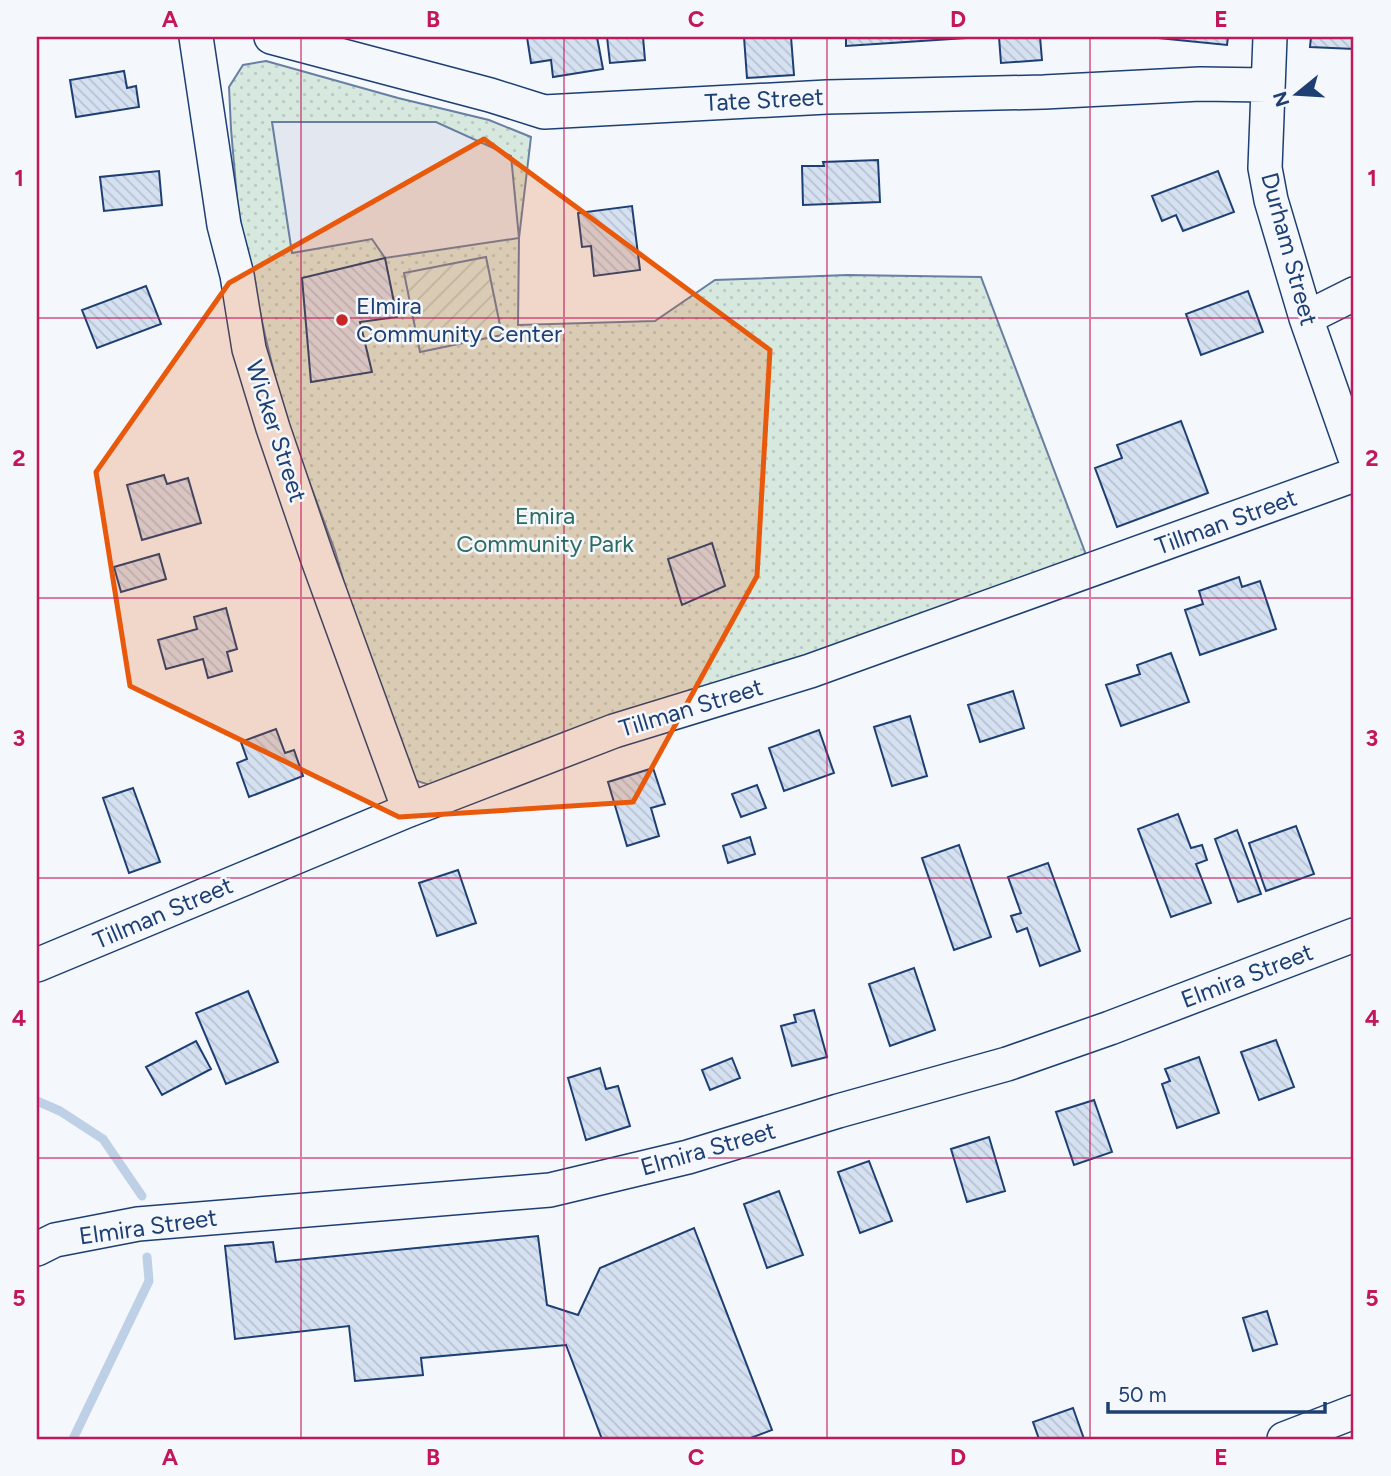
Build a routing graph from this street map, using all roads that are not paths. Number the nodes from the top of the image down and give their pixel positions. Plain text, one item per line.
1 (196, 37) edge
2 (271, 37) edge
3 (1270, 37) edge
4 (1266, 85) junction
5 (1354, 294) edge
6 (1306, 318) junction
7 (1354, 455) edge
8 (1354, 474) edge
9 (410, 810) junction
10 (1354, 935) edge
11 (37, 965) edge
12 (37, 1249) edge
13 (1354, 1412) edge
14 (1284, 1439) edge

1 - 9 street, Wicker Street
2 - 4 street, Tate Street
3 - 4 street, Durham Street
4 - 6 street, Durham Street
5 - 6 street
6 - 7 street, Durham Street
8 - 9 street, Tillman Street
9 - 11 street, Tillman Street
10 - 12 street, Elmira Street
13 - 14 street

